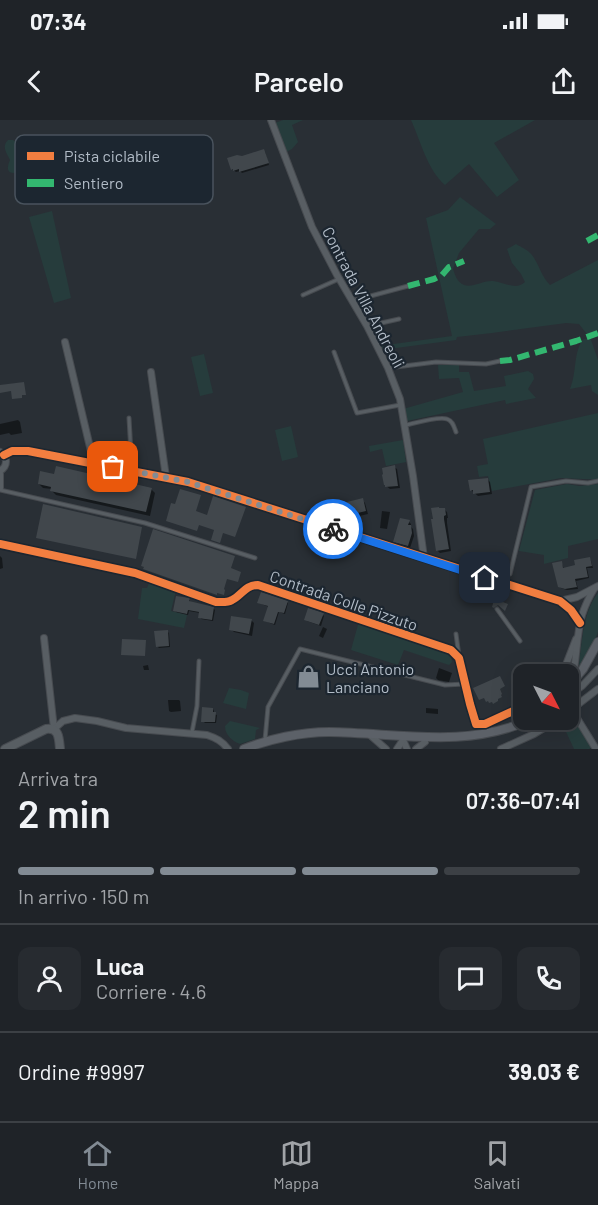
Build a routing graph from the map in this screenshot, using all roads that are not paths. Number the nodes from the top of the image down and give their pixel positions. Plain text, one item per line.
1 (271, 120) edge
2 (339, 279) junction
3 (408, 286) dead end
4 (303, 295) dead end
5 (352, 301) junction
6 (399, 319) dead end
7 (367, 326) junction
8 (65, 342) dead end
9 (334, 352) dead end
10 (500, 361) dead end
11 (388, 368) junction
12 (151, 372) dead end
13 (401, 404) junction
14 (129, 418) dead end
15 (405, 425) junction
16 (456, 432) dead end
17 (2, 453) edge
18 (94, 464) junction
19 (132, 471) junction
20 (0, 473) edge
21 (166, 477) junction
22 (598, 481) edge
23 (0, 489) edge
24 (0, 544) edge
25 (255, 558) dead end
26 (424, 558) junction
27 (510, 574) dead end
28 (596, 588) edge
29 (560, 601) junction
30 (497, 609) dead end
31 (580, 626) junction
32 (456, 634) dead end
33 (44, 638) dead end
34 (520, 641) dead end
35 (598, 642) edge
36 (459, 658) junction
37 (199, 662) dead end
38 (566, 664) edge
39 (575, 664) edge
40 (598, 669) edge
41 (579, 674) edge
42 (465, 684) junction
43 (579, 688) edge
44 (598, 689) edge
45 (579, 704) edge
46 (513, 711) edge
47 (579, 724) edge
48 (54, 729) junction
49 (513, 729) edge
50 (541, 730) edge
51 (191, 734) junction
52 (370, 735) junction
53 (403, 740) junction
54 (265, 741) junction
55 (425, 742) junction
56 (5, 749) edge
57 (60, 749) edge
58 (228, 749) edge
59 (244, 749) edge
60 (386, 749) edge
61 (397, 749) edge
62 (406, 749) edge
63 (416, 749) edge
64 (501, 749) edge
65 (596, 749) edge

1 - 2 street, Contrada Villa Andreoli
2 - 4 lane
2 - 5 street, Contrada Villa Andreoli
3 - 5 lane
5 - 7 street, Contrada Villa Andreoli
6 - 7 lane
7 - 11 street, Contrada Villa Andreoli
8 - 18 street
9 - 13 lane
10 - 11 lane
11 - 13 street, Contrada Villa Andreoli
12 - 21 street
13 - 15 street, Contrada Villa Andreoli
14 - 19 lane
15 - 16 lane
15 - 26 street, Contrada Villa Andreoli
17 - 18 street
17 - 20 street
18 - 19 street
19 - 21 street
20 - 23 street
21 - 26 street
22 - 27 lane
23 - 25 lane
24 - 36 street, Contrada Colle Pizzuto
26 - 29 street
28 - 29 street
28 - 31 street
29 - 31 street
30 - 34 lane
31 - 38 street
31 - 39 street
32 - 36 lane
33 - 48 street
35 - 41 main road
36 - 42 street
37 - 51 lane
40 - 43 street
42 - 46 street
42 - 54 lane
44 - 45 street
47 - 65 street
48 - 51 street
48 - 56 street
48 - 57 street
49 - 55 main road
50 - 64 street
51 - 58 street
52 - 53 main road
52 - 54 main road
52 - 60 street
53 - 55 main road
53 - 61 street
53 - 62 street
54 - 59 main road
55 - 63 street

